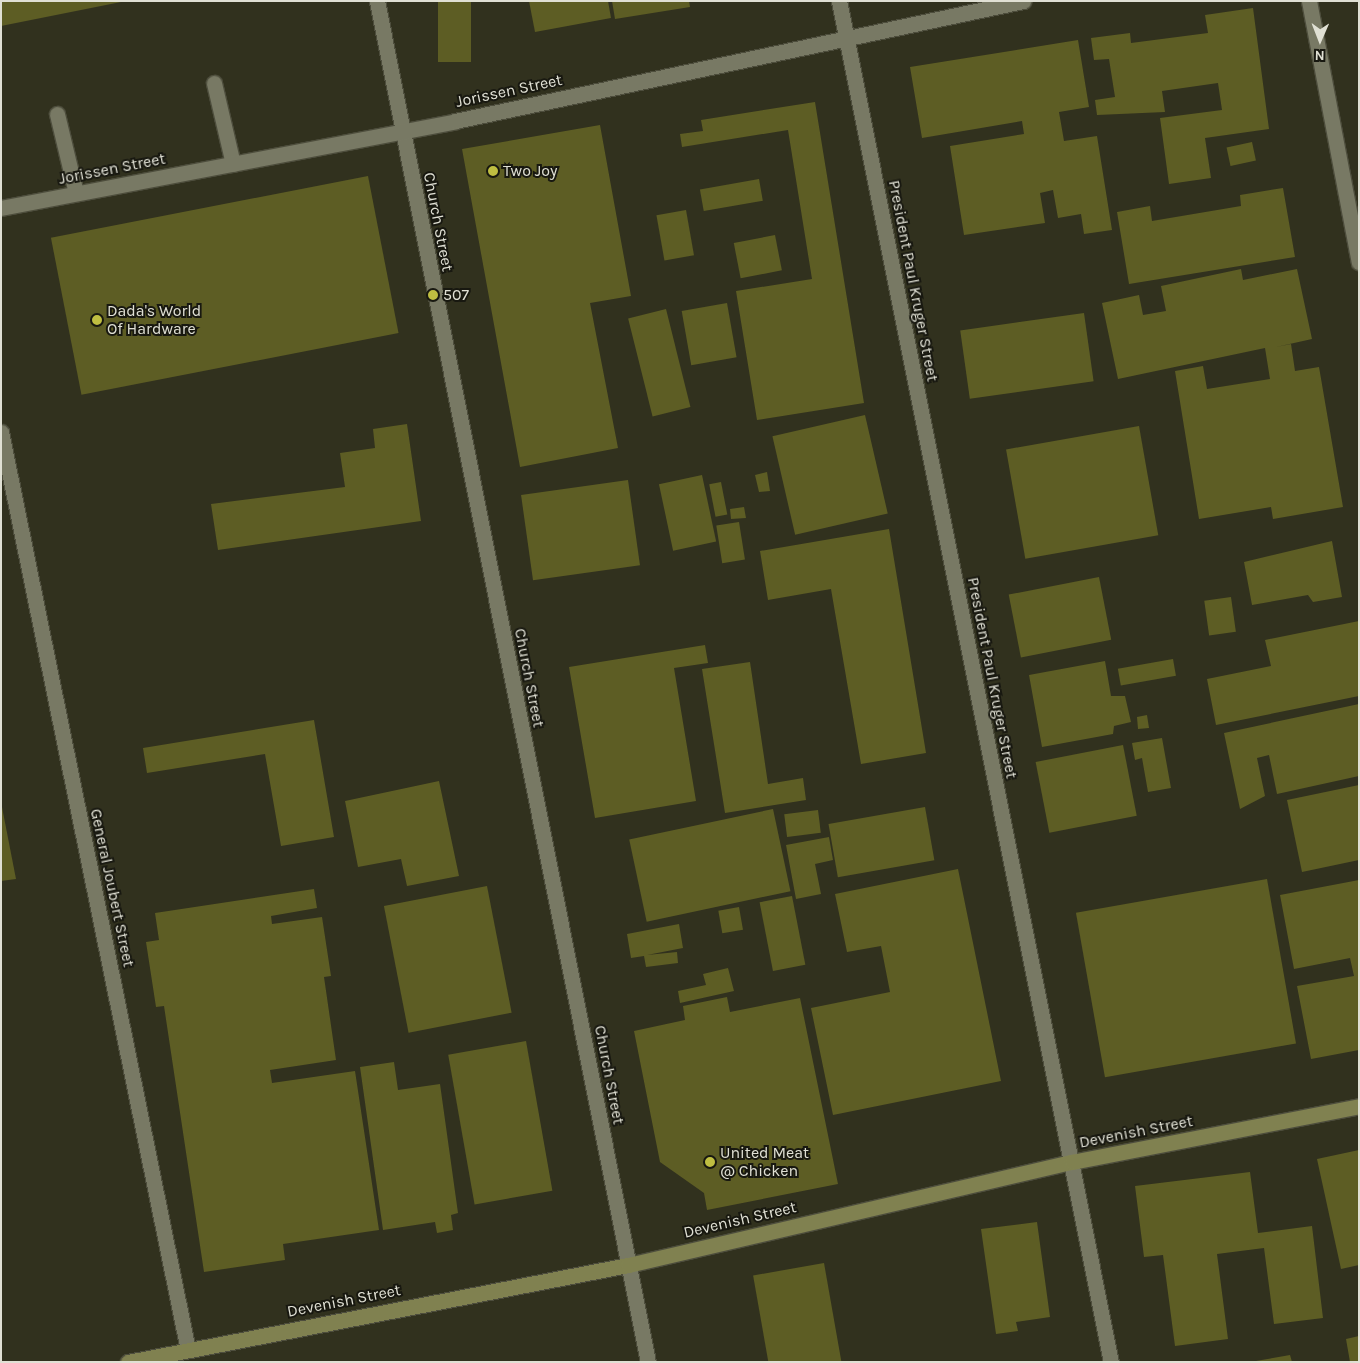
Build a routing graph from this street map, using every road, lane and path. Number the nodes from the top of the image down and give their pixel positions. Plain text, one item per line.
1 (377, 1) edge
2 (839, 1) edge
3 (1023, 1) edge
4 (1309, 1) edge
5 (846, 36) junction
6 (214, 83) dead end
7 (57, 114) dead end
8 (402, 131) junction
9 (233, 164) junction
10 (76, 194) junction
11 (1, 208) edge
12 (1359, 262) edge
13 (1, 432) edge
14 (1359, 1106) edge
15 (1072, 1162) junction
16 (628, 1265) junction
17 (188, 1350) junction
18 (128, 1362) edge
19 (648, 1362) edge
20 (1112, 1362) edge

1 - 8 street, Church Street
2 - 5 street, President Paul Kruger Street
3 - 5 street, Jorissen Street
4 - 12 street
5 - 8 street, Jorissen Street
5 - 15 street, President Paul Kruger Street
6 - 9 street
7 - 10 street
8 - 9 street, Jorissen Street
8 - 16 street, Church Street
9 - 10 street, Jorissen Street
10 - 11 street, Jorissen Street
13 - 17 street, General Joubert Street
14 - 15 main road, Devenish Street
15 - 16 main road, Devenish Street
15 - 20 street, President Paul Kruger Street
16 - 17 main road, Devenish Street
16 - 19 street, Church Street
17 - 18 main road, Devenish Street

